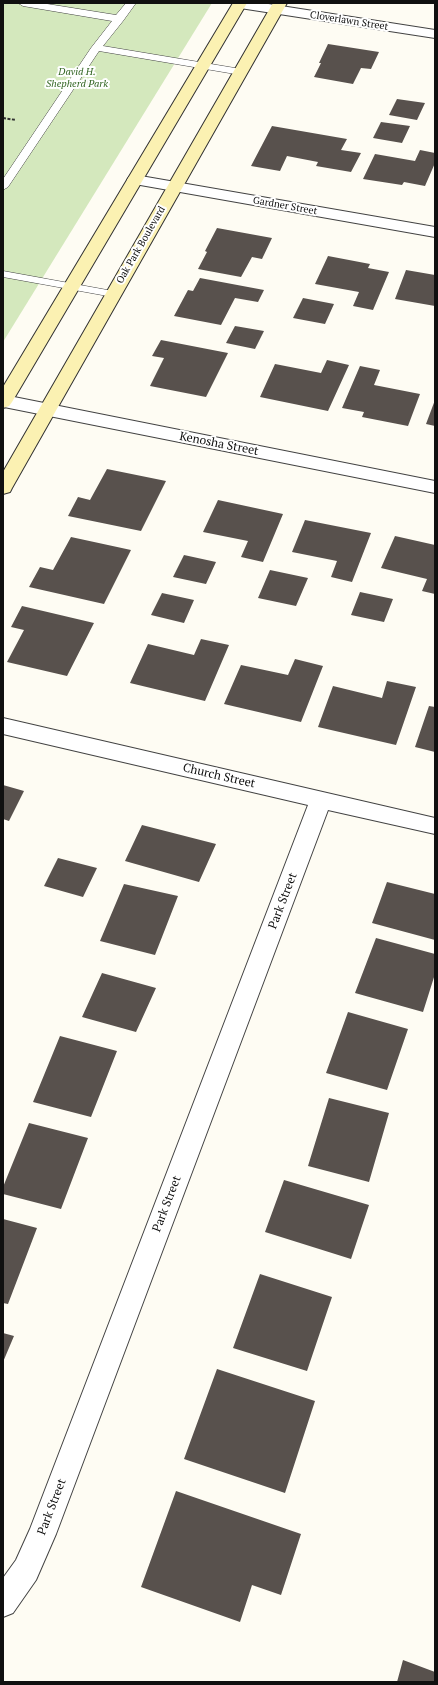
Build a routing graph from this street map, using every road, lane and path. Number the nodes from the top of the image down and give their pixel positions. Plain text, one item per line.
1 (23, 3) edge
2 (130, 3) edge
3 (240, 3) edge
4 (278, 6) edge
5 (120, 18) junction
6 (435, 34) edge
7 (96, 48) junction
8 (203, 66) junction
9 (241, 72) junction
10 (135, 180) junction
11 (3, 187) edge
12 (175, 187) junction
13 (435, 232) edge
14 (3, 274) edge
15 (72, 286) junction
16 (113, 294) junction
17 (3, 402) edge
18 (48, 410) junction
19 (435, 487) edge
20 (3, 488) edge
21 (3, 726) edge
22 (321, 800) junction
23 (435, 826) edge
24 (3, 1603) edge

1 - 5 lane
2 - 5 lane
3 - 4 street, Cloverlawn Street
3 - 8 street
4 - 6 street, Cloverlawn Street
4 - 9 street, Oak Park Boulevard
5 - 7 lane
7 - 8 lane
7 - 11 lane
8 - 9 lane
8 - 10 street
9 - 12 street, Oak Park Boulevard
10 - 12 street, Gardner Street
10 - 15 street
12 - 13 street, Gardner Street
12 - 16 street, Oak Park Boulevard
14 - 15 lane
15 - 16 lane
15 - 17 street
16 - 18 street, Oak Park Boulevard
17 - 18 street, Kenosha Street
18 - 19 street, Kenosha Street
18 - 20 street, Oak Park Boulevard
21 - 22 street, Church Street
22 - 23 street, Church Street
22 - 24 street, Park Street

